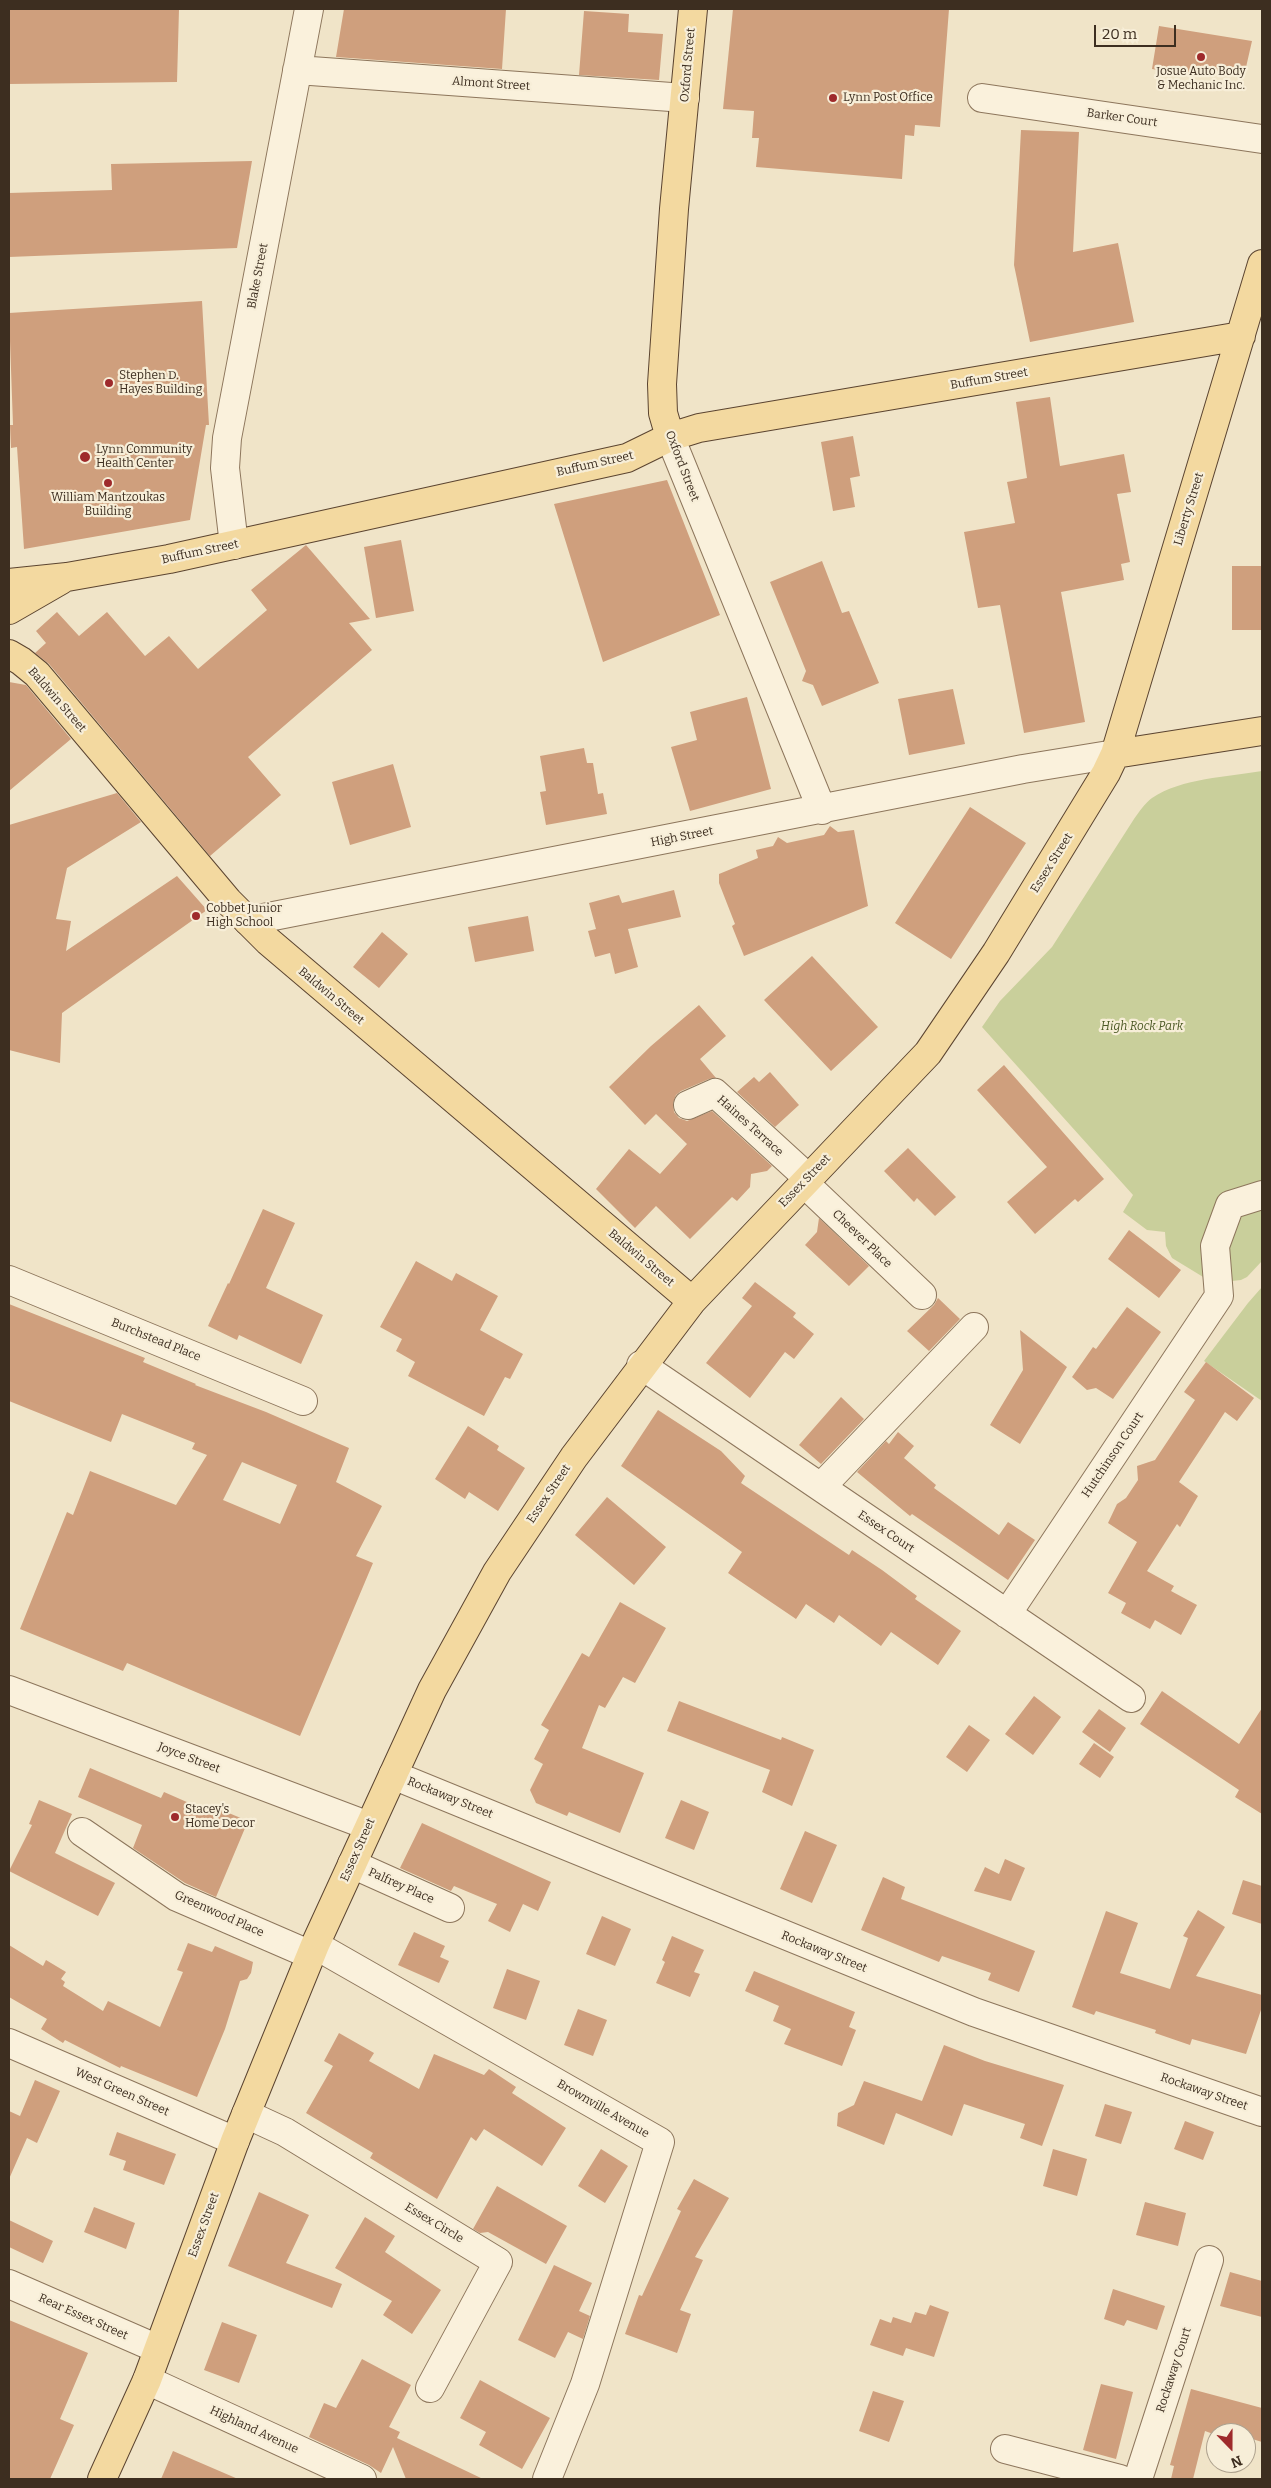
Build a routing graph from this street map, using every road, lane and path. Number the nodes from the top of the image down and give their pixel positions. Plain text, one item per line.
1 (309, 9) edge
2 (693, 9) edge
3 (297, 70) junction
4 (685, 98) junction
5 (982, 98) dead end
6 (1262, 139) edge
7 (1262, 264) edge
8 (1242, 336) junction
9 (670, 437) junction
10 (234, 545) junction
11 (67, 577) junction
12 (9, 583) edge
13 (9, 610) edge
14 (9, 654) edge
15 (1262, 730) edge
16 (1115, 754) junction
17 (822, 810) junction
18 (248, 921) junction
19 (688, 1105) dead end
20 (805, 1180) junction
21 (1262, 1195) edge
22 (9, 1280) edge
23 (922, 1295) dead end
24 (692, 1301) junction
25 (974, 1327) dead end
26 (641, 1366) junction
27 (303, 1401) dead end
28 (821, 1487) junction
29 (1007, 1614) junction
30 (9, 1690) edge
31 (1131, 1698) dead end
32 (393, 1774) junction
33 (369, 1826) junction
34 (82, 1832) dead end
35 (352, 1864) junction
36 (450, 1908) dead end
37 (313, 1950) junction
38 (9, 2042) edge
39 (1262, 2112) edge
40 (246, 2114) junction
41 (235, 2141) junction
42 (1209, 2260) dead end
43 (9, 2284) edge
44 (158, 2349) junction
45 (146, 2380) junction
46 (430, 2388) dead end
47 (1005, 2449) dead end
48 (102, 2479) edge
49 (362, 2479) edge
50 (547, 2479) edge
51 (1120, 2479) edge
52 (1138, 2479) edge

1 - 3 street, Blake Street
2 - 4 main road, Oxford Street
3 - 4 street, Almont Street
3 - 10 street, Blake Street
4 - 9 main road, Oxford Street
5 - 6 street, Barker Court
7 - 8 main road, Liberty Street
8 - 9 main road, Buffum Street
8 - 16 main road, Liberty Street
9 - 10 main road, Buffum Street
9 - 17 street, Oxford Street
10 - 11 main road, Buffum Street
11 - 12 main road, Buffum Street
11 - 13 main road, Buffum Street
14 - 18 main road, Baldwin Street
15 - 16 main road
16 - 17 street, High Street
16 - 20 main road, Essex Street
17 - 18 street, High Street
18 - 24 main road, Baldwin Street
19 - 20 street, Haines Terrace
20 - 23 street, Cheever Place
20 - 24 main road, Essex Street
21 - 29 street, Hutchinson Court
22 - 27 street, Burchstead Place
24 - 26 main road, Essex Street
25 - 28 street
26 - 28 street, Essex Court
26 - 32 main road, Essex Street
28 - 29 street, Essex Court
29 - 31 street, Essex Court
30 - 33 street, Joyce Street
32 - 33 main road, Essex Street
32 - 39 street, Rockaway Street
33 - 35 main road, Essex Street
34 - 37 street, Greenwood Place
35 - 36 street, Palfrey Place
35 - 37 main road, Essex Street
37 - 40 main road, Essex Street
37 - 50 street, Brownville Avenue
38 - 41 street, West Green Street
40 - 41 main road, Essex Street
40 - 46 street, Essex Circle
41 - 44 main road, Essex Street
42 - 52 street, Rockaway Court
43 - 44 street, Rear Essex Street
44 - 45 main road, Essex Street
45 - 48 main road, Essex Street
45 - 49 street, Highland Avenue
47 - 51 street

